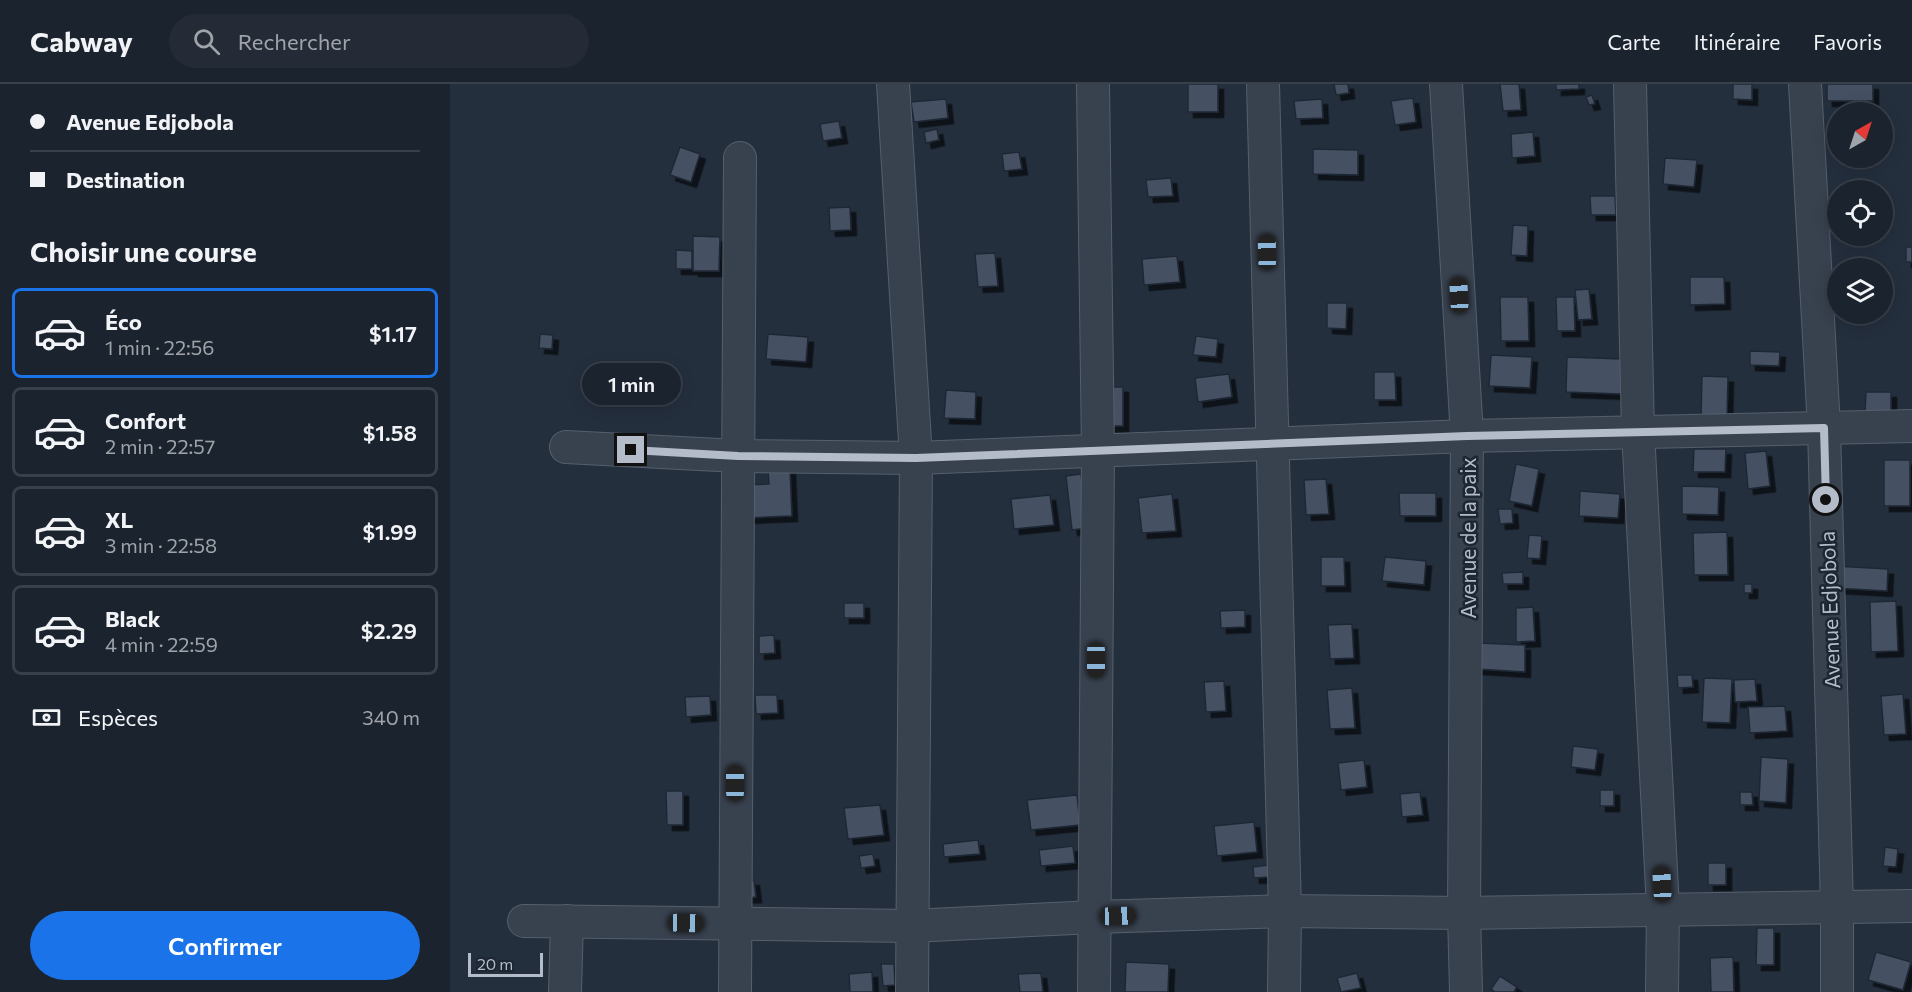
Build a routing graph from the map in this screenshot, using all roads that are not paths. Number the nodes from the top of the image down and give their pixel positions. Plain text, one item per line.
1 (893, 84) edge
2 (1093, 84) edge
3 (1263, 84) edge
4 (1446, 84) edge
5 (1630, 84) edge
6 (1805, 84) edge
7 (740, 158) dead end
8 (1912, 426) edge
9 (1824, 428) junction
10 (1638, 431) junction
11 (1467, 436) junction
12 (1272, 444) junction
13 (567, 447) dead end
14 (1098, 451) junction
15 (738, 456) junction
16 (916, 458) junction
17 (1837, 906) junction
18 (1912, 906) edge
19 (1663, 908) junction
20 (1285, 911) junction
21 (1464, 913) junction
22 (1094, 917) junction
23 (524, 921) dead end
24 (567, 921) junction
25 (734, 923) junction
26 (911, 926) junction
27 (566, 992) edge
28 (735, 992) edge
29 (912, 992) edge
30 (1094, 992) edge
31 (1284, 992) edge
32 (1466, 992) edge
33 (1662, 992) edge
34 (1837, 992) edge

1 - 16 street
2 - 14 street
3 - 12 street
4 - 11 street, Avenue de la paix
5 - 10 street
6 - 9 street, Avenue Edjobola
7 - 15 street
8 - 9 street
9 - 10 street
9 - 17 street, Avenue Edjobola
10 - 11 street
10 - 19 street
11 - 12 street
11 - 21 street, Avenue de la paix
12 - 14 street
12 - 20 street
13 - 15 street
14 - 16 street
14 - 22 street
15 - 16 street
15 - 25 street
16 - 26 street
17 - 18 street
17 - 19 street
17 - 34 street, Avenue Edjobola
19 - 21 street
19 - 33 street
20 - 21 street
20 - 22 street
20 - 31 street
21 - 32 street, Avenue de la paix
22 - 26 street
22 - 30 street
23 - 24 street
24 - 25 street
24 - 27 street
25 - 26 street
25 - 28 street
26 - 29 street

